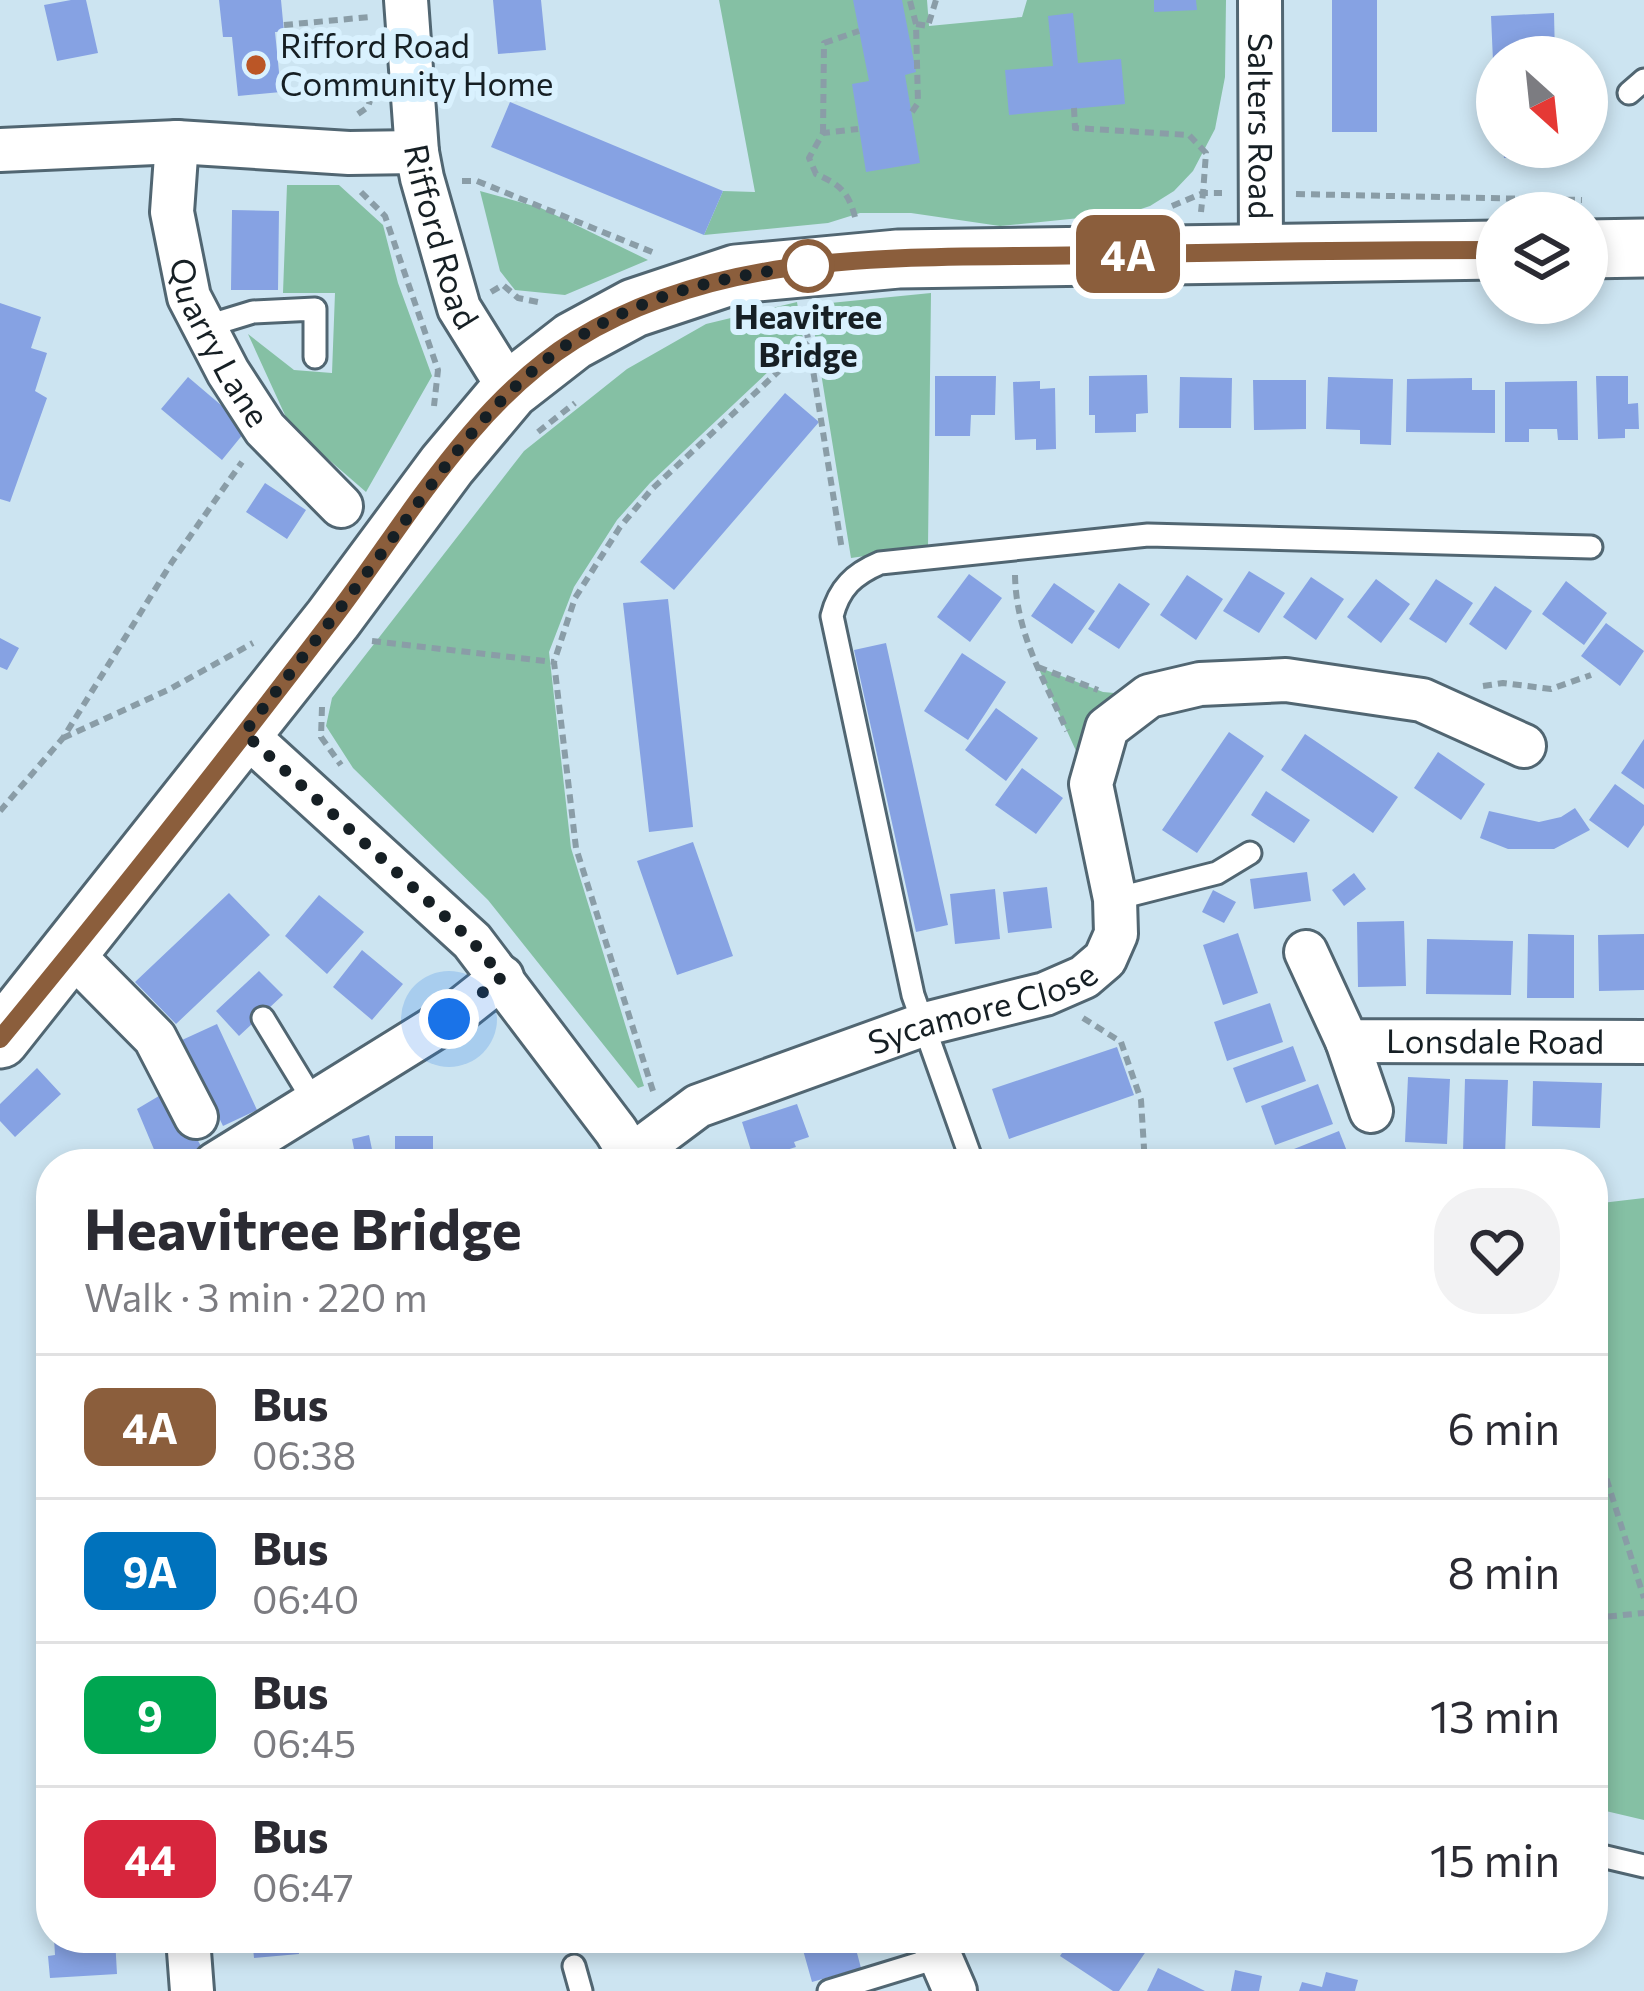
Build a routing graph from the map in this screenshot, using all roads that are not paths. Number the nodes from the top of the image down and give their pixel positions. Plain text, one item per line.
1 (1260, 0) edge
2 (388, 9) edge
3 (178, 142) junction
4 (0, 148) edge
5 (420, 165) junction
6 (1608, 232) edge
7 (1644, 248) edge
8 (1476, 250) edge
9 (1262, 251) junction
10 (204, 326) junction
11 (315, 357) dead end
12 (522, 412) junction
13 (341, 506) dead end
14 (1591, 547) dead end
15 (244, 733) junction
16 (1525, 746) dead end
17 (1250, 853) dead end
18 (1115, 899) junction
19 (71, 952) junction
20 (1306, 952) dead end
21 (502, 977) junction
22 (263, 1018) dead end
23 (925, 1024) junction
24 (0, 1039) edge
25 (1347, 1041) junction
26 (1644, 1042) edge
27 (313, 1100) junction
28 (1371, 1111) dead end
29 (196, 1117) dead end
30 (238, 1149) edge
31 (626, 1149) edge
32 (647, 1149) edge
33 (968, 1149) edge
34 (1608, 1858) edge
35 (1644, 1866) edge
36 (189, 1953) edge
37 (942, 1962) edge
38 (574, 1966) dead end
39 (192, 1991) edge
40 (581, 1991) edge
41 (829, 1991) edge

1 - 9 street, Salters Road
2 - 5 street, Rifford Road
3 - 4 street
3 - 5 street
3 - 10 street, Quarry Lane
5 - 12 street, Rifford Road
6 - 7 main road
8 - 9 main road
9 - 12 main road
10 - 11 lane
10 - 13 street, Quarry Lane
12 - 15 main road
14 - 23 lane
15 - 19 main road
15 - 21 street
16 - 18 street, Sycamore Close
17 - 18 lane
18 - 23 street, Sycamore Close
19 - 24 main road
19 - 29 street
20 - 25 street, Lonsdale Road
21 - 27 street
21 - 31 street
22 - 27 lane
23 - 32 street, Sycamore Close
23 - 33 lane
25 - 26 street, Lonsdale Road
25 - 28 street, Lonsdale Road
27 - 30 street
34 - 35 lane
36 - 39 street
37 - 41 lane
38 - 40 lane

